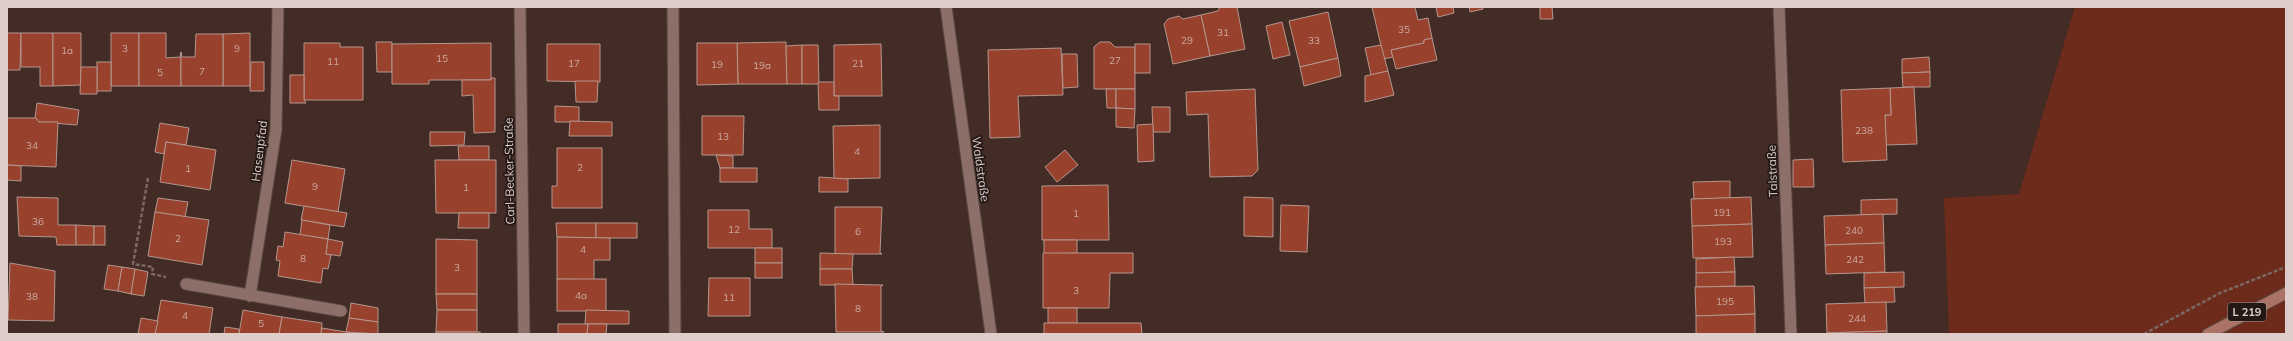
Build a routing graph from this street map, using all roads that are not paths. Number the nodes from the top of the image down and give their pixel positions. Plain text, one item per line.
1 (278, 7) edge
2 (520, 7) edge
3 (673, 7) edge
4 (946, 7) edge
5 (1779, 7) edge
6 (186, 284) road end
7 (2286, 293) edge
8 (250, 296) junction
9 (341, 311) dead end
10 (524, 334) edge
11 (675, 334) edge
12 (991, 334) edge
13 (1791, 334) edge
14 (2208, 334) edge

1 - 8 street, Hasenpfad
2 - 10 street, Carl-Becker-Straße
3 - 11 street
4 - 12 street, Waldstraße
5 - 13 street, Talstraße
6 - 8 street
7 - 14 main road, L 219
8 - 9 street

